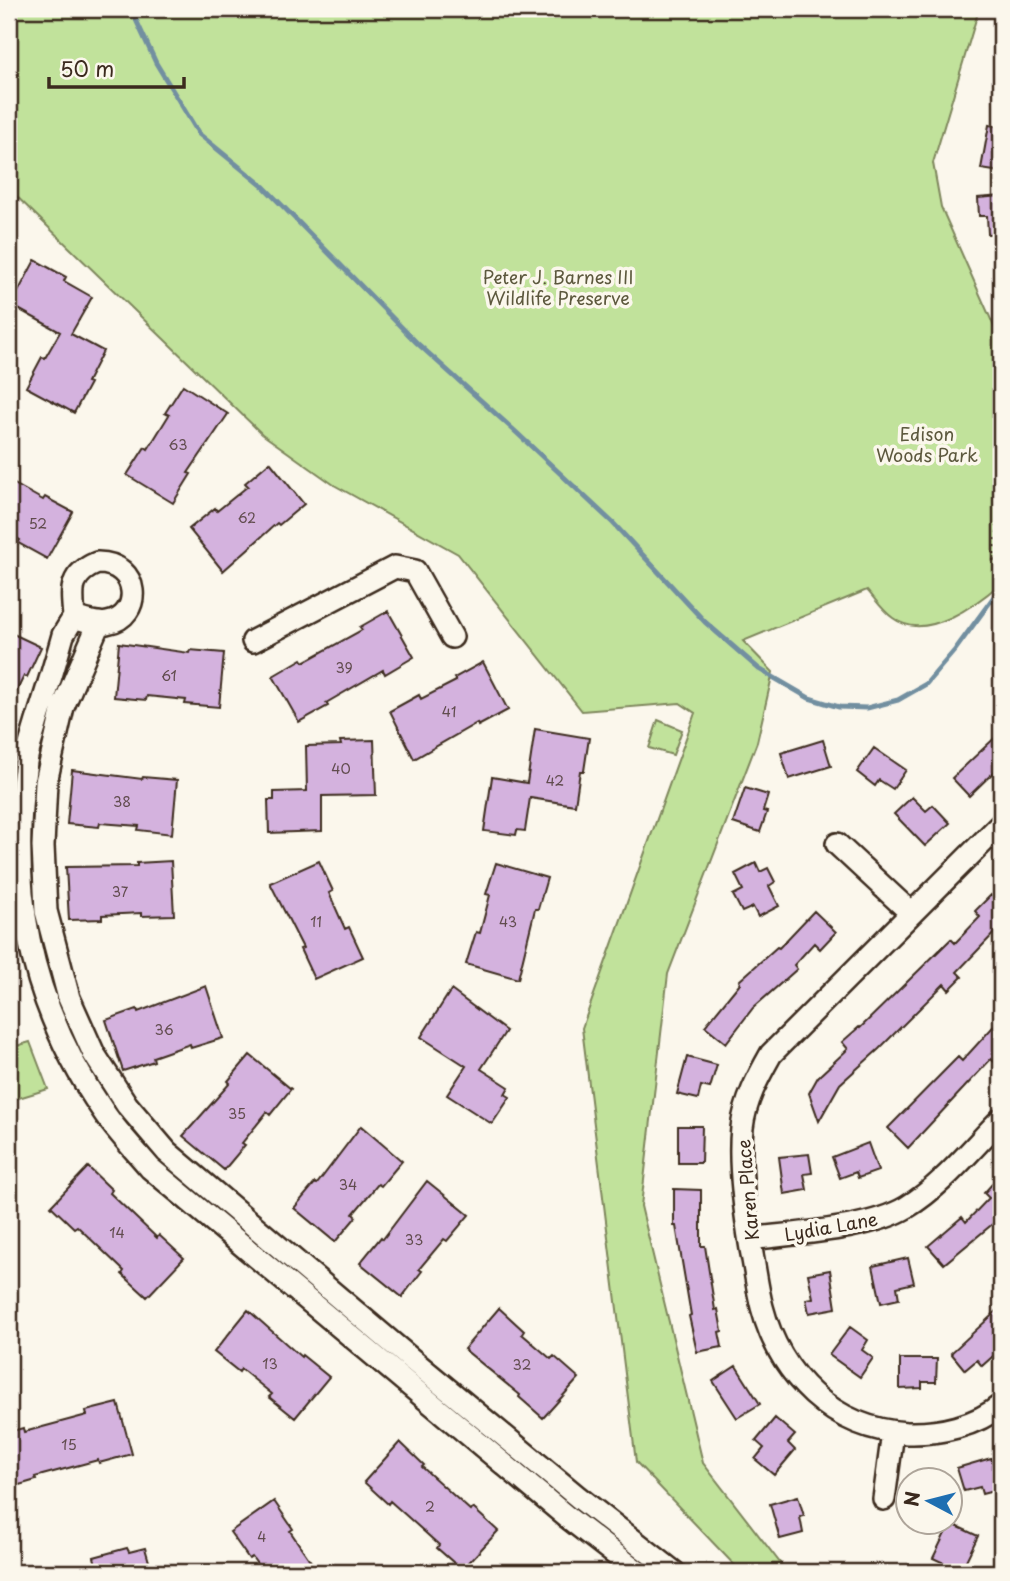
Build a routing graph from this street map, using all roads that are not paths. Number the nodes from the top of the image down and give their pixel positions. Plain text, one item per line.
1 (74, 617) junction
2 (99, 623) junction
3 (452, 637) dead end
4 (253, 641) dead end
5 (1001, 824) edge
6 (837, 844) dead end
7 (911, 913) junction
8 (1001, 1119) edge
9 (750, 1239) junction
10 (1001, 1405) edge
11 (893, 1432) junction
12 (884, 1499) dead end
13 (638, 1572) edge
14 (674, 1572) edge

1 - 2 street
1 - 2 street
1 - 13 street
2 - 14 street
3 - 4 street
5 - 7 street, Karen Place
6 - 7 street
7 - 9 street, Karen Place
8 - 9 street, Lydia Lane
9 - 11 street, Karen Place
10 - 11 street, Karen Place
11 - 12 street

